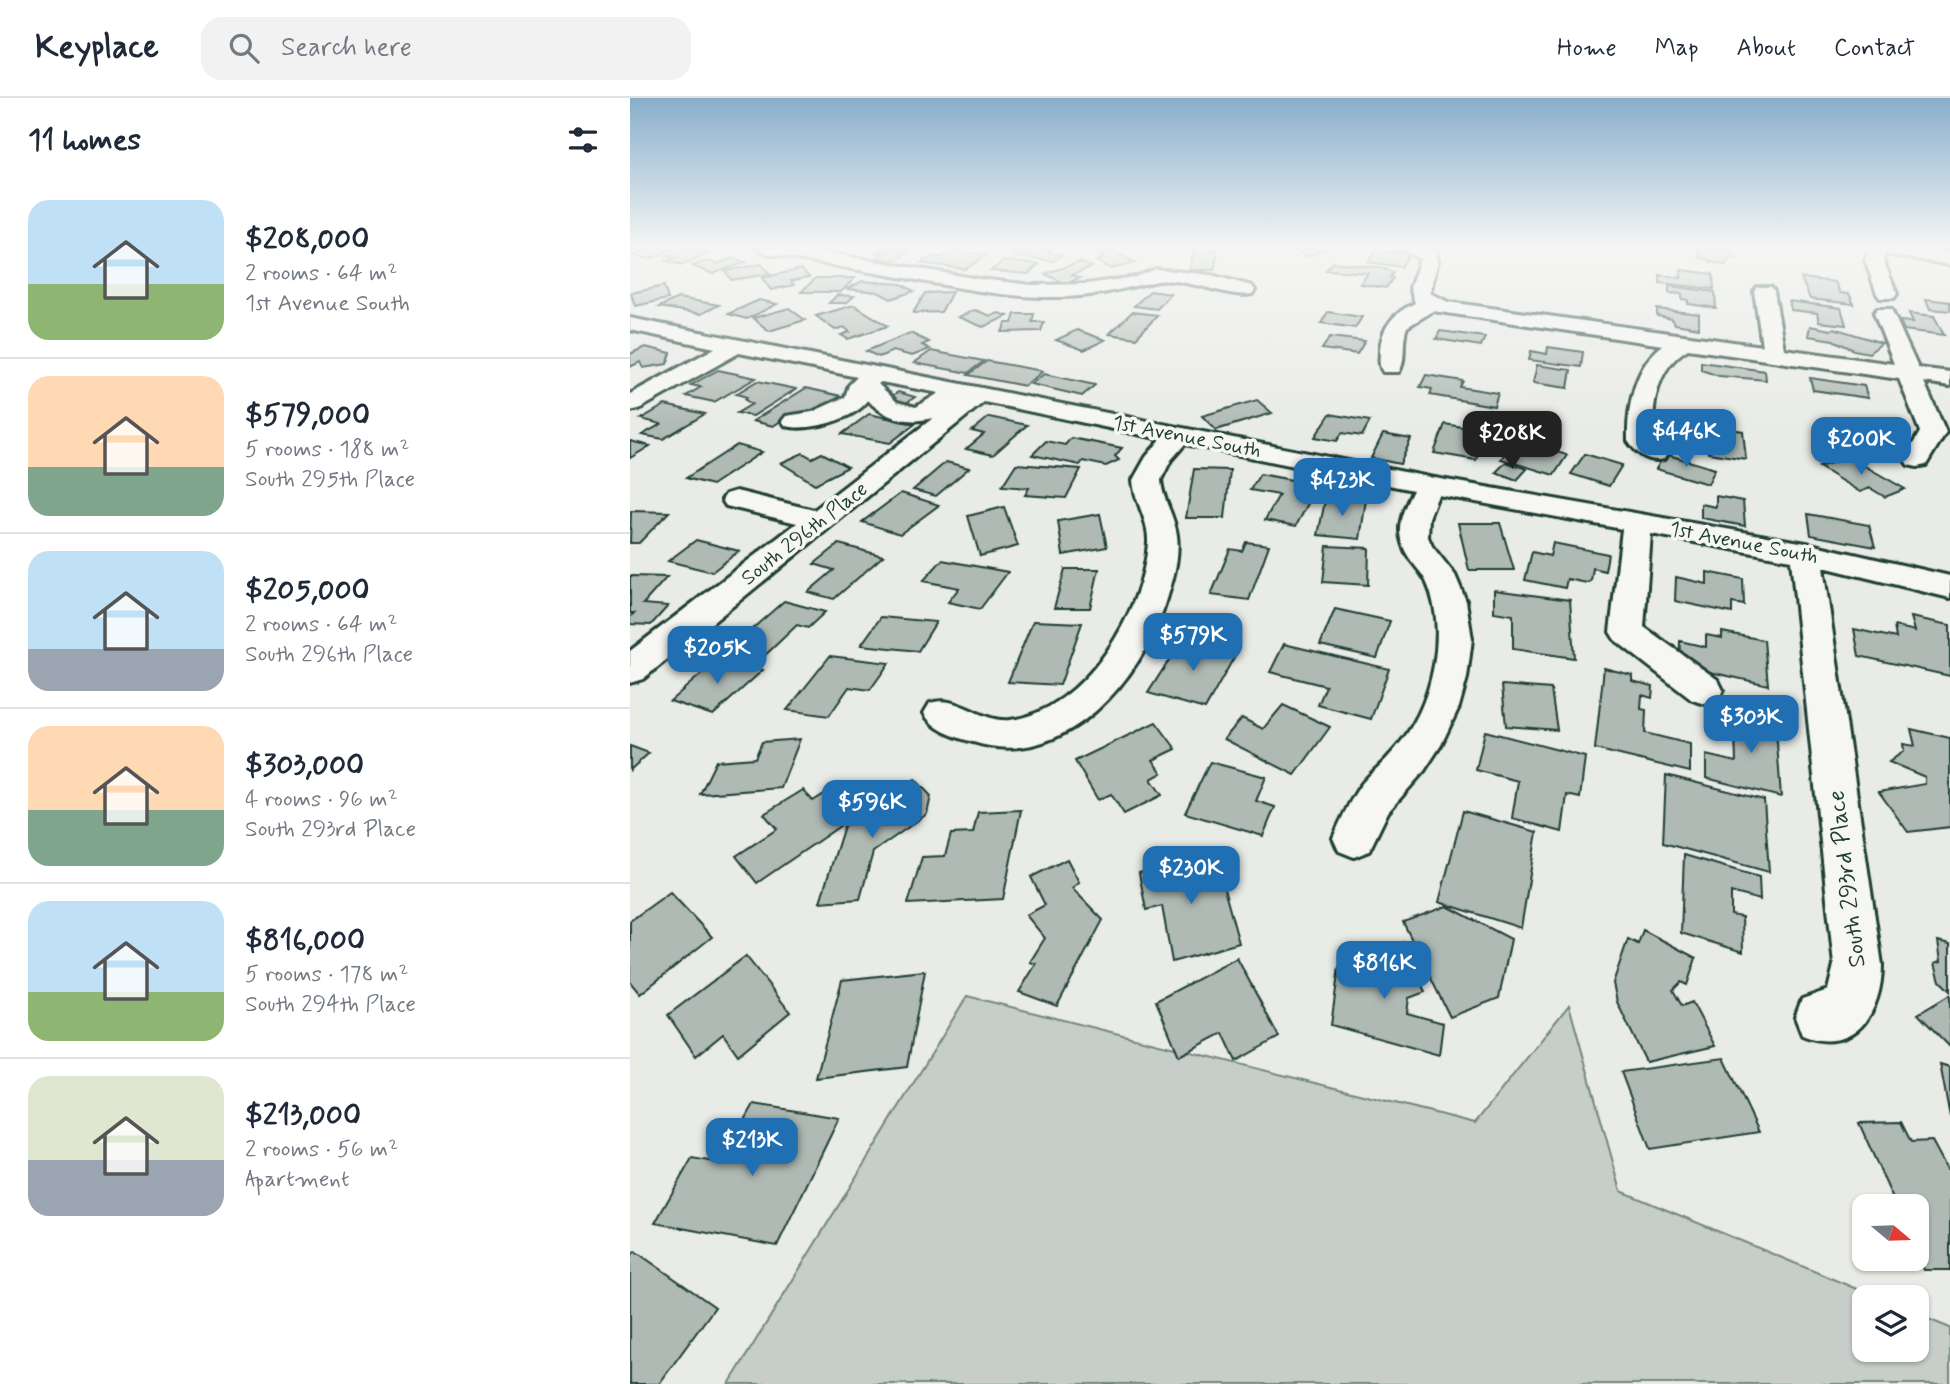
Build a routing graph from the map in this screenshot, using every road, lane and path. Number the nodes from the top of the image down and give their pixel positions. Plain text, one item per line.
1 (1416, 308) edge
2 (1465, 308) edge
3 (1767, 308) edge
4 (1887, 308) edge
5 (630, 324) edge
6 (1685, 342) junction
7 (736, 345) junction
8 (1774, 354) junction
9 (1391, 367) dead end
10 (1909, 373) junction
11 (1950, 379) edge
12 (869, 380) junction
13 (968, 392) junction
14 (630, 404) edge
15 (795, 421) dead end
16 (1179, 435) junction
17 (1655, 453) dead end
18 (1917, 459) dead end
19 (1429, 485) junction
20 (736, 500) dead end
21 (821, 520) junction
22 (1637, 522) junction
23 (1806, 553) junction
24 (1950, 587) edge
25 (630, 670) edge
26 (1705, 690) dead end
27 (943, 713) dead end
28 (1354, 838) dead end
29 (1820, 1017) dead end

1 - 9 street
2 - 6 street
3 - 8 street
4 - 10 street
5 - 7 street, 1st Avenue South
6 - 8 street
6 - 17 street
7 - 12 street, 1st Avenue South
7 - 14 street
8 - 10 street
10 - 11 street
10 - 18 street
12 - 13 street, 1st Avenue South
12 - 15 street
13 - 16 street, 1st Avenue South
13 - 21 street, South 296th Place
16 - 19 street, 1st Avenue South
16 - 27 street
19 - 22 street, 1st Avenue South
19 - 28 street
20 - 21 street
21 - 25 street, South 296th Place
22 - 23 street, 1st Avenue South
22 - 26 street
23 - 24 street, 1st Avenue South
23 - 29 street, South 293rd Place

